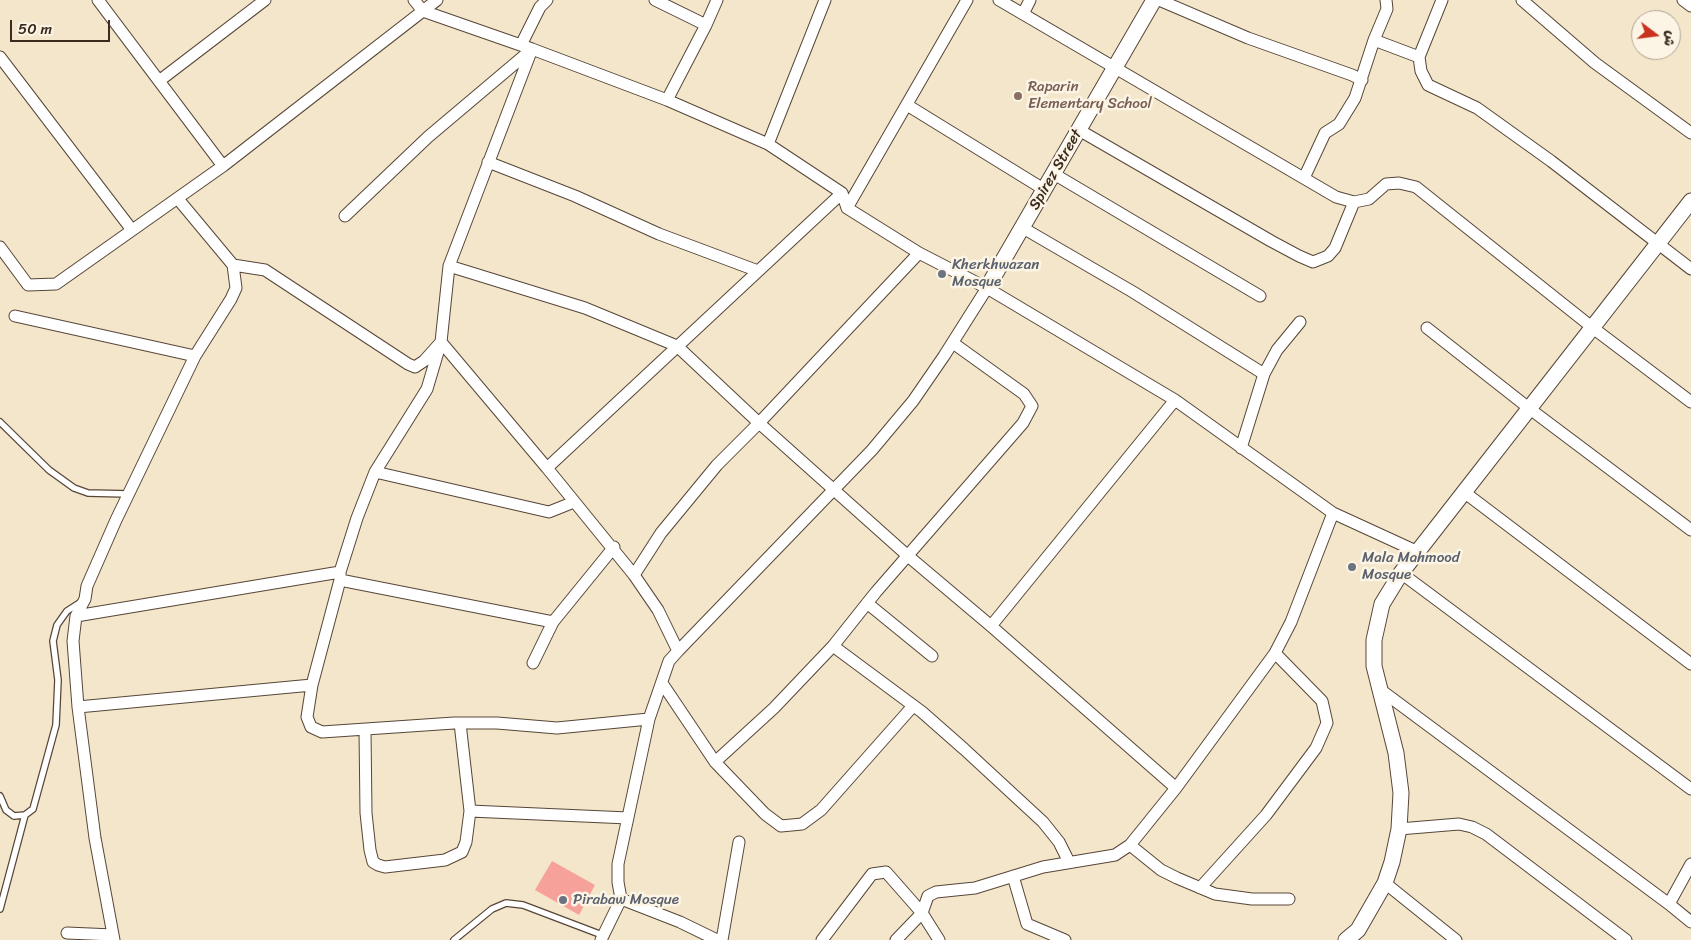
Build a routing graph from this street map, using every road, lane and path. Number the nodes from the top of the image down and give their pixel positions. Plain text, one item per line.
1 (98, 0) edge
2 (265, 0) edge
3 (414, 0) edge
4 (437, 0) edge
5 (547, 0) edge
6 (655, 0) edge
7 (717, 0) edge
8 (826, 0) edge
9 (967, 0) edge
10 (999, 0) edge
11 (1030, 0) edge
12 (1154, 0) edge
13 (1159, 0) edge
14 (1386, 0) edge
15 (1442, 0) edge
16 (1522, 0) edge
17 (1683, 0) edge
18 (1691, 6) edge
19 (423, 11) junction
20 (1023, 14) junction
21 (706, 25) junction
22 (1374, 40) junction
23 (527, 47) junction
24 (0, 57) edge
25 (1419, 57) junction
26 (1115, 68) junction
27 (1362, 80) junction
28 (159, 81) junction
29 (667, 100) junction
30 (907, 104) junction
31 (1079, 130) junction
32 (1691, 133) edge
33 (768, 144) junction
34 (488, 162) junction
35 (223, 166) junction
36 (1054, 174) junction
37 (1304, 178) junction
38 (1044, 190) junction
39 (842, 193) junction
40 (178, 199) junction
41 (1691, 201) edge
42 (1354, 202) junction
43 (847, 208) junction
44 (345, 216) dead end
45 (1022, 228) junction
46 (132, 230) junction
47 (1658, 244) junction
48 (0, 247) edge
49 (918, 253) junction
50 (233, 266) junction
51 (449, 266) junction
52 (1691, 269) edge
53 (758, 271) junction
54 (987, 288) junction
55 (1260, 296) dead end
56 (15, 316) dead end
57 (1300, 322) dead end
58 (1427, 328) dead end
59 (1593, 328) junction
60 (441, 342) junction
61 (953, 343) junction
62 (677, 346) junction
63 (195, 356) junction
64 (1264, 374) junction
65 (1175, 400) junction
66 (1691, 402) edge
67 (1530, 409) junction
68 (0, 422) edge
69 (759, 423) junction
70 (1241, 448) junction
71 (547, 468) junction
72 (375, 472) junction
73 (834, 488) junction
74 (1464, 492) junction
75 (129, 494) junction
76 (574, 502) junction
77 (1333, 513) junction
78 (1691, 530) edge
79 (614, 547) junction
80 (1418, 552) junction
81 (908, 556) junction
82 (1401, 573) junction
83 (634, 575) junction
84 (340, 576) junction
85 (85, 599) junction
86 (867, 603) junction
87 (76, 616) junction
88 (554, 622) junction
89 (991, 626) junction
90 (833, 646) junction
91 (678, 652) junction
92 (1275, 653) junction
93 (932, 656) dead end
94 (533, 663) dead end
95 (1691, 664) edge
96 (662, 683) junction
97 (312, 685) junction
98 (1378, 688) junction
99 (913, 706) junction
100 (78, 707) junction
101 (649, 719) junction
102 (460, 723) junction
103 (365, 730) junction
104 (715, 762) junction
105 (1176, 788) junction
106 (1691, 789) edge
107 (0, 796) edge
108 (470, 811) junction
109 (25, 815) junction
110 (628, 818) junction
111 (1400, 829) junction
112 (739, 842) dead end
113 (1130, 845) junction
114 (1069, 862) junction
115 (1691, 864) edge
116 (1013, 876) junction
117 (1385, 883) junction
118 (1200, 888) junction
119 (621, 899) junction
120 (1289, 899) dead end
121 (1669, 904) junction
122 (0, 909) edge
123 (922, 913) junction
124 (1691, 922) edge
125 (67, 933) dead end
126 (114, 937) edge
127 (602, 938) edge
128 (454, 940) edge
129 (717, 940) edge
130 (722, 940) edge
131 (822, 940) edge
132 (896, 940) edge
133 (939, 940) edge
134 (1065, 940) edge
135 (1346, 940) edge
136 (1456, 940) edge
137 (1626, 940) edge

1 - 28 street
2 - 28 street
3 - 19 street
4 - 19 street
5 - 23 street
6 - 21 street
7 - 21 street
8 - 33 street
9 - 30 street
10 - 20 street
11 - 20 street
12 - 26 street, Spirez Street
13 - 27 street
14 - 22 street
15 - 25 street
16 - 32 street
17 - 18 street
19 - 23 street
19 - 35 street
20 - 26 street
21 - 29 street
22 - 25 street
22 - 27 street
23 - 29 street
23 - 34 street
23 - 44 street
24 - 46 street
25 - 47 street
26 - 31 street, Spirez Street
26 - 37 street
27 - 37 street
28 - 35 street
29 - 33 street
30 - 38 street
30 - 43 street
31 - 36 street, Spirez Street
31 - 42 street
33 - 39 street
34 - 51 street
34 - 53 street
35 - 40 street
36 - 38 street, Spirez Street
36 - 55 street
37 - 42 street
38 - 45 street, Spirez Street
39 - 43 street
39 - 53 street
40 - 46 street
40 - 50 street
41 - 47 street
42 - 59 street
43 - 49 street
45 - 54 street, Spirez Street
45 - 64 street
46 - 48 street
47 - 52 street
47 - 59 street
49 - 54 street
49 - 69 street
50 - 60 street
50 - 63 street
51 - 60 street
51 - 62 street
53 - 62 street
54 - 61 street
54 - 65 street
56 - 63 street
57 - 64 street
58 - 67 street
59 - 66 street
59 - 67 street
60 - 71 street
60 - 72 street
61 - 73 street
61 - 81 street
62 - 69 street
62 - 71 street
63 - 75 street
64 - 70 street
65 - 70 street
65 - 89 street
67 - 74 street
67 - 78 street
68 - 75 lane
69 - 73 street
69 - 83 street
70 - 77 street
71 - 76 street
72 - 76 street
72 - 84 street
73 - 81 street
73 - 91 street
74 - 80 street
74 - 95 street
75 - 85 street
76 - 79 street
77 - 80 street
77 - 92 street
79 - 83 street
79 - 88 street
80 - 82 street
81 - 86 street
81 - 89 street
82 - 98 street
82 - 106 street
83 - 91 street
84 - 87 street
84 - 88 street
84 - 97 street
85 - 87 street
85 - 109 lane
86 - 90 street
86 - 93 street
87 - 100 street
88 - 94 street
89 - 105 street
90 - 99 street
90 - 104 street
91 - 96 street
92 - 105 street
92 - 118 street
96 - 101 street
96 - 104 street
97 - 100 street
97 - 103 street
98 - 111 street
98 - 121 street
99 - 104 street
99 - 114 street
100 - 126 street
101 - 102 street
101 - 110 street
102 - 103 street
102 - 108 street
103 - 108 street
105 - 113 street
107 - 109 lane
108 - 110 street
109 - 122 lane
110 - 119 street
111 - 117 street
111 - 137 street
112 - 130 street
113 - 114 street
113 - 118 street
114 - 116 street
115 - 121 street
116 - 123 street
116 - 134 street
117 - 135 street
117 - 136 street
118 - 120 street
119 - 127 street
119 - 129 street
121 - 124 street
123 - 131 street
123 - 132 street
123 - 133 street
125 - 126 street
127 - 128 lane

